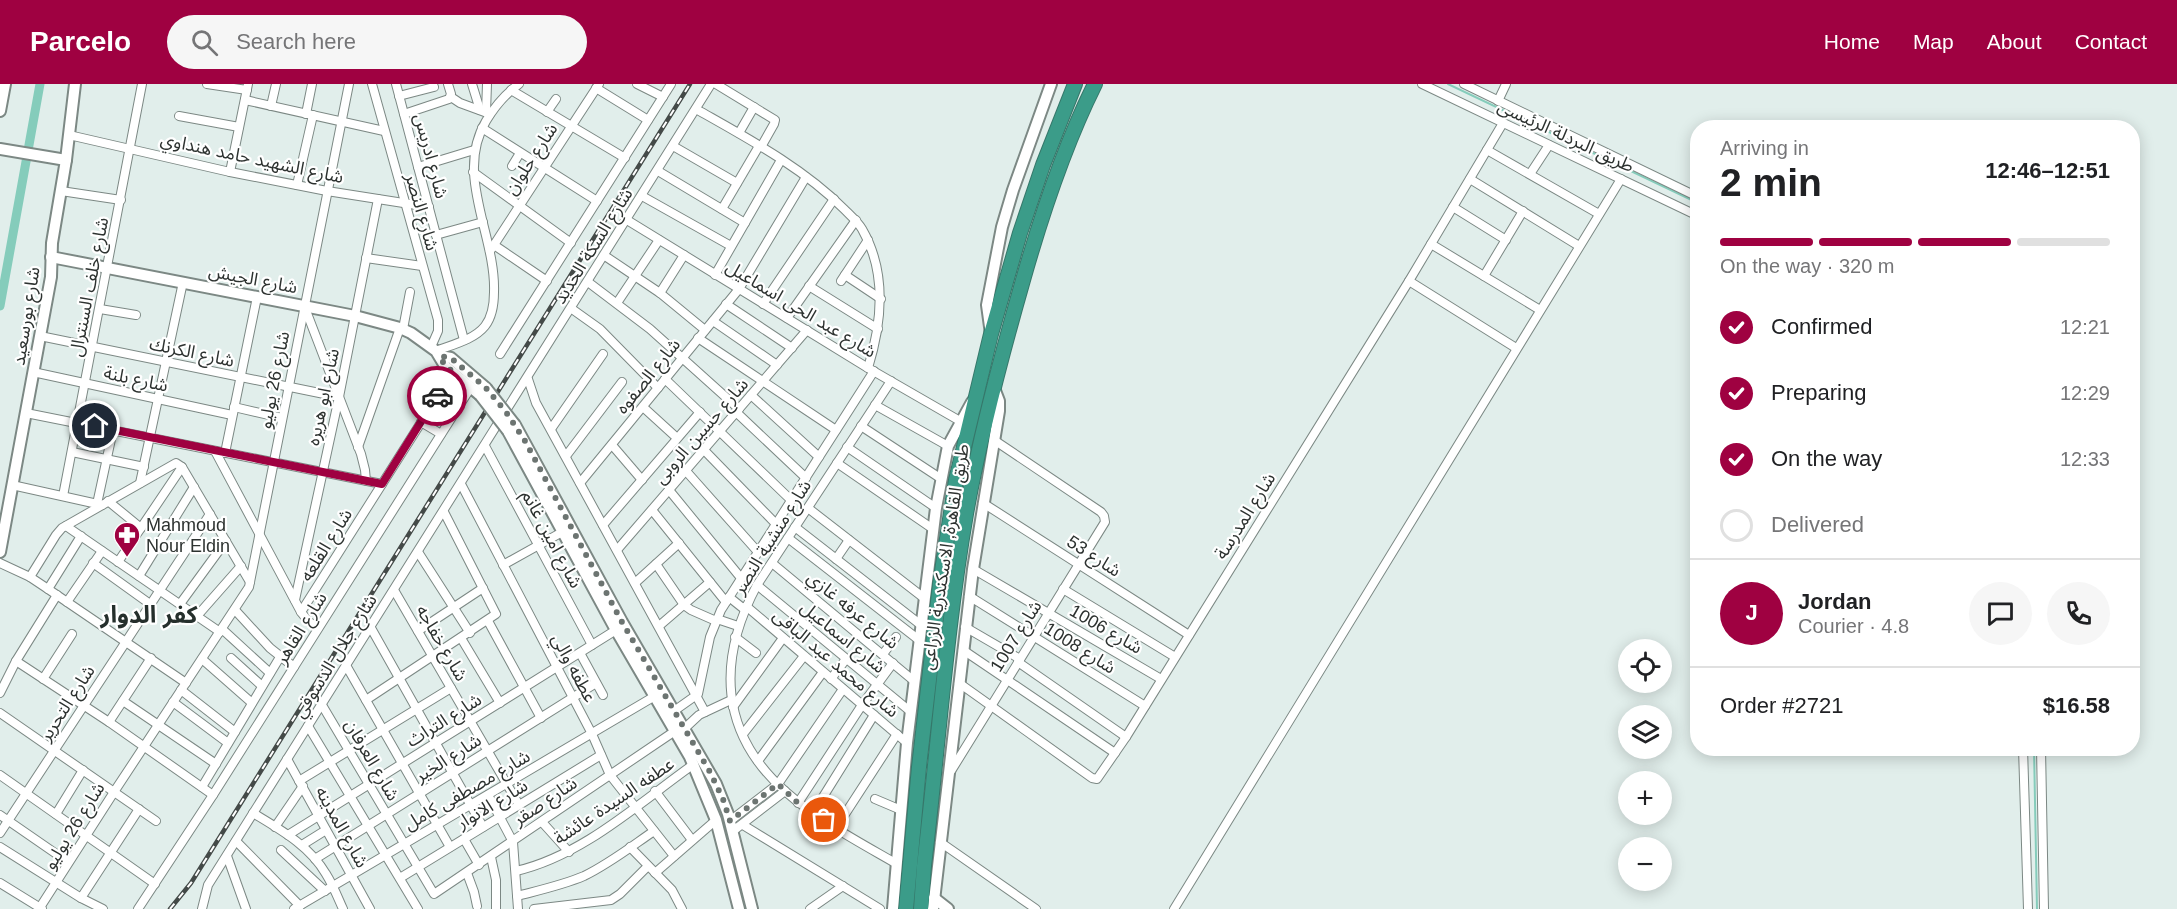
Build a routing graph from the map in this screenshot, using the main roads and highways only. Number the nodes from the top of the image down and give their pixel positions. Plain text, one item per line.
1 (5, 84) edge
2 (75, 84) edge
3 (1075, 84) edge
4 (1095, 84) edge
5 (1050, 88) edge
6 (0, 111) edge
7 (0, 149) edge
8 (63, 159) junction
9 (51, 257) junction
10 (991, 334) junction
11 (436, 351) junction
12 (994, 388) junction
13 (479, 390) junction
14 (975, 396) junction
15 (512, 428) junction
16 (0, 552) edge
17 (670, 713) junction
18 (680, 730) junction
19 (903, 866) junction
20 (933, 904) edge
21 (739, 909) edge
22 (752, 909) edge
23 (893, 909) edge
24 (906, 909) edge
25 (921, 909) edge
26 (948, 909) edge

1 - 6 main road
2 - 8 main road, شارع بورسعيد
3 - 10 highway, طريق القاهرة, الاسكندرية الزراعى
4 - 12 highway, طريق القاهرة, الاسكندرية الزراعى
5 - 10 main road
7 - 8 main road
8 - 9 main road, شارع بورسعيد
9 - 11 main road, شارع الجيش
9 - 16 main road, شارع بورسعيد
10 - 14 highway, طريق القاهرة, الاسكندرية الزراعى
11 - 13 main road, شارع الجيش
11 - 13 main road, شارع الجيش
12 - 20 main road
12 - 25 highway, طريق القاهرة, الاسكندرية الزراعى
13 - 15 main road, شارع الجيش, bridge
14 - 19 highway, طريق القاهرة, الاسكندرية الزراعى
14 - 19 main road
15 - 17 main road, شارع الجيش
15 - 17 main road, شارع الجيش
17 - 18 main road, شارع الجيش
18 - 21 main road, شارع الجيش
18 - 22 main road, شارع الجيش
19 - 23 main road
19 - 24 highway, طريق القاهرة, الاسكندرية الزراعى
20 - 26 main road

